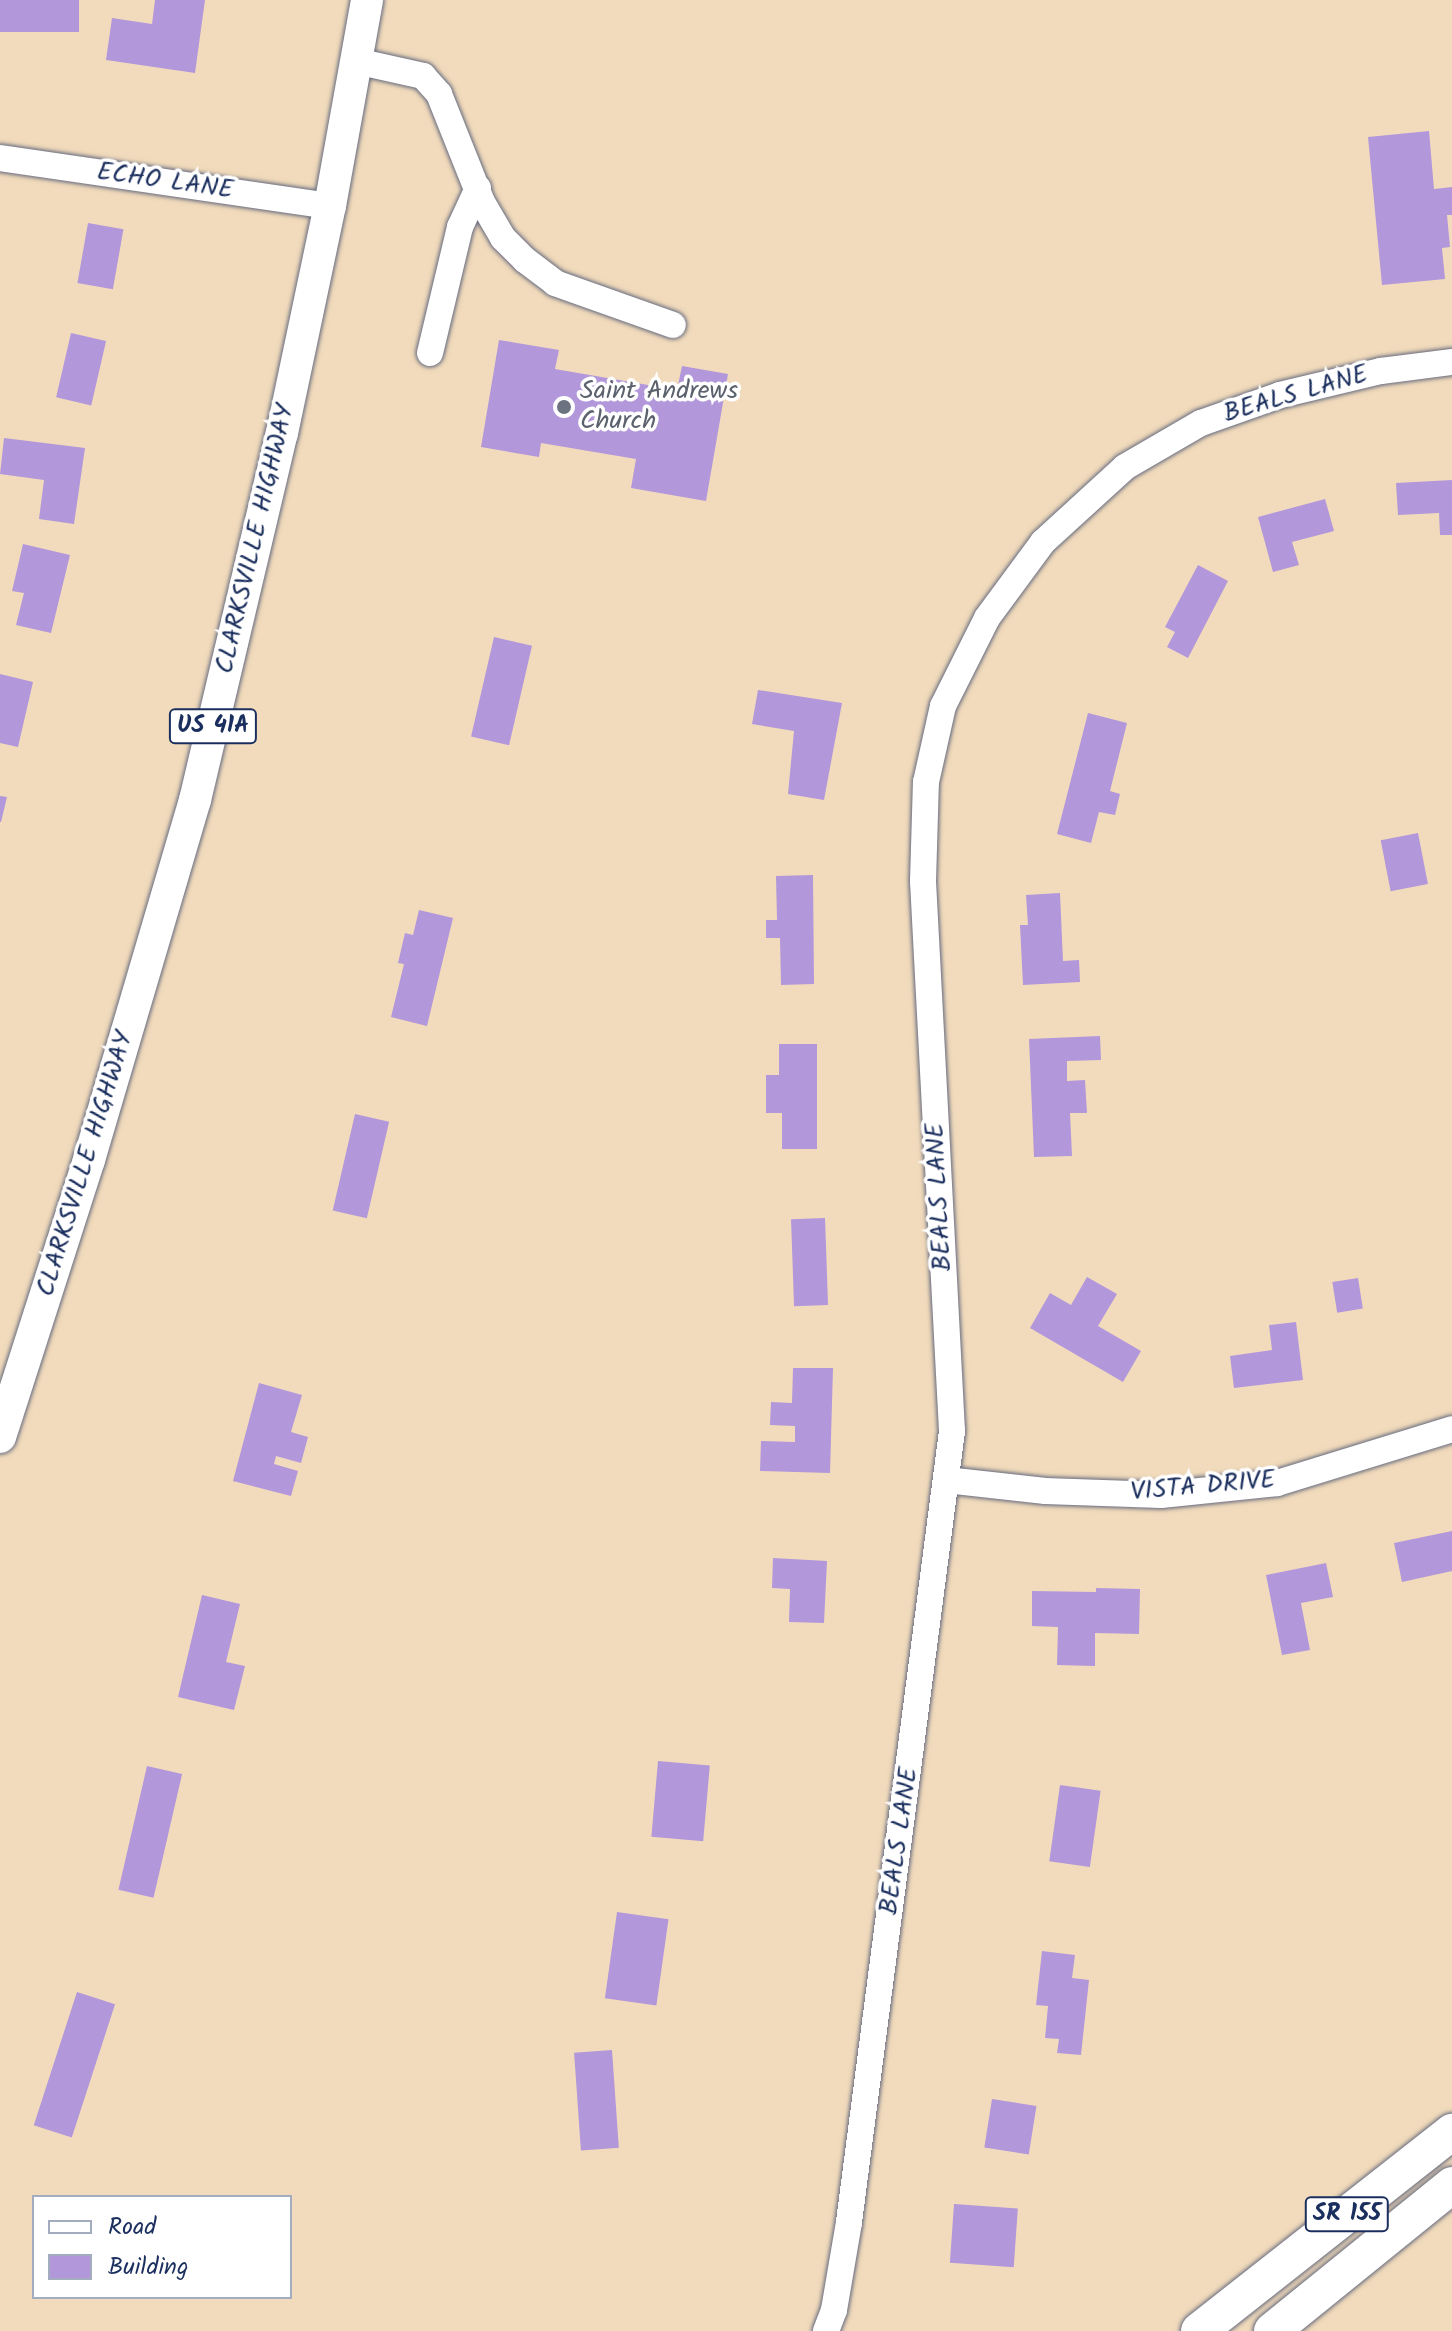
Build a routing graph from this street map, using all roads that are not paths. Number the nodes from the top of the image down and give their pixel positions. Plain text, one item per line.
1 (367, 0) edge
2 (356, 61) junction
3 (0, 158) edge
4 (478, 188) junction
5 (330, 206) junction
6 (673, 325) dead end
7 (430, 353) dead end
8 (1452, 362) edge
9 (1452, 1429) edge
10 (0, 1437) edge
11 (946, 1480) junction
12 (1452, 2132) edge
13 (1452, 2185) edge
14 (826, 2331) edge
15 (1199, 2331) edge
16 (1272, 2331) edge

1 - 2 main road, CLARKSVILLE HIGHWAY / US 41A
2 - 4 street
2 - 5 main road, CLARKSVILLE HIGHWAY / US 41A
3 - 5 street, ECHO LANE
4 - 6 street
4 - 7 street
5 - 10 main road, CLARKSVILLE HIGHWAY / US 41A
8 - 11 street, BEALS LANE
9 - 11 street, VISTA DRIVE
11 - 14 street, BEALS LANE
12 - 15 highway, SR 155
13 - 16 highway, SR 155

